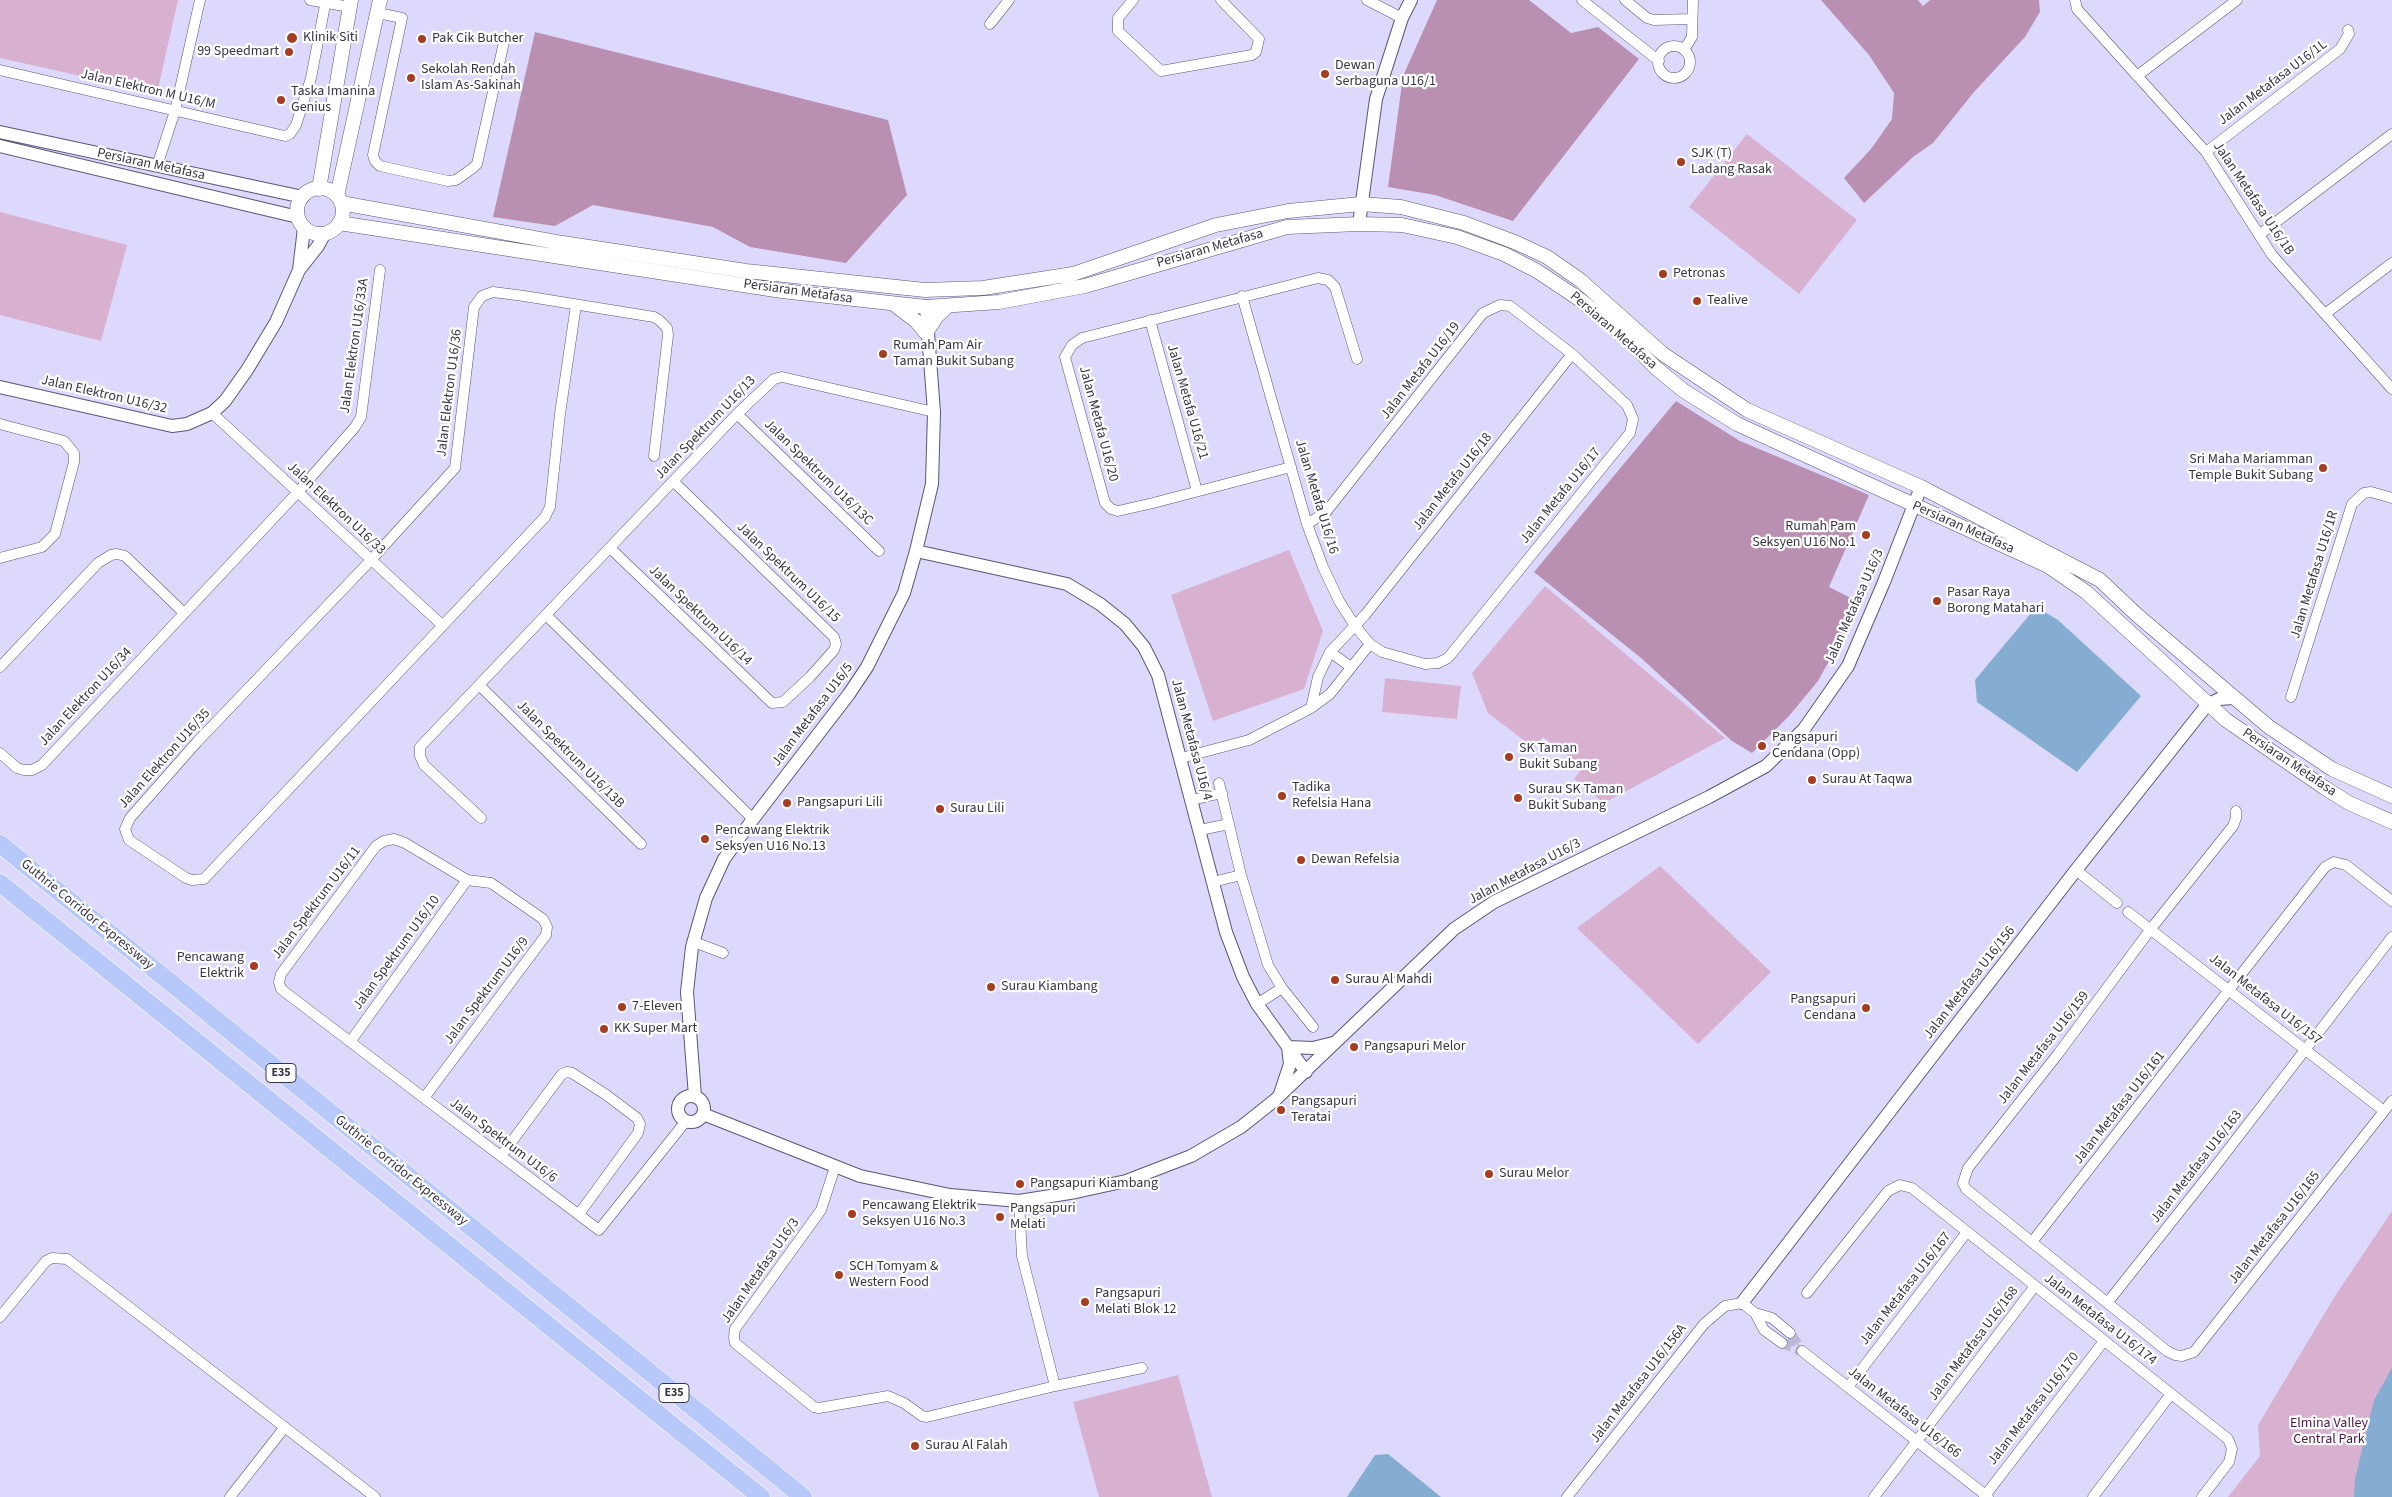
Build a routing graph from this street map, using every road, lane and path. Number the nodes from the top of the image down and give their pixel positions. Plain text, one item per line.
1 (200, 0) edge
2 (310, 0) edge
3 (1009, 0) edge
4 (1133, 0) edge
5 (1221, 0) edge
6 (1367, 0) edge
7 (1411, 0) edge
8 (1582, 0) edge
9 (1625, 0) edge
10 (1693, 0) edge
11 (2075, 0) edge
12 (2237, 0) edge
13 (326, 2) edge
14 (351, 4) edge
15 (379, 6) edge
16 (1402, 18) junction
17 (1692, 19) junction
18 (990, 24) dead end
19 (2348, 30) dead end
20 (504, 42) dead end
21 (1684, 50) junction
22 (1658, 61) junction
23 (0, 70) edge
24 (2137, 76) junction
25 (175, 111) junction
26 (0, 132) edge
27 (2392, 134) edge
28 (0, 146) edge
29 (2206, 152) junction
30 (157, 166) junction
31 (319, 189) junction
32 (303, 197) junction
33 (339, 200) junction
34 (1361, 204) junction
35 (301, 222) junction
36 (339, 223) junction
37 (1359, 224) junction
38 (326, 233) junction
39 (2260, 235) junction
40 (2392, 263) edge
41 (299, 270) junction
42 (380, 270) dead end
43 (903, 288) junction
44 (1242, 296) junction
45 (894, 304) junction
46 (576, 305) junction
47 (948, 306) junction
48 (926, 307) junction
49 (2325, 314) junction
50 (1150, 320) junction
51 (926, 333) junction
52 (1572, 354) junction
53 (1357, 359) dead end
54 (0, 387) edge
55 (2392, 389) edge
56 (934, 412) junction
57 (212, 413) junction
58 (737, 414) junction
59 (0, 424) edge
60 (654, 456) dead end
61 (1291, 466) junction
62 (673, 481) junction
63 (1921, 487) junction
64 (1198, 490) junction
65 (298, 492) junction
66 (2392, 498) edge
67 (1913, 506) junction
68 (1307, 524) junction
69 (610, 548) junction
70 (879, 551) dead end
71 (916, 551) junction
72 (0, 558) edge
73 (371, 560) junction
74 (184, 613) junction
75 (546, 615) junction
76 (442, 625) junction
77 (1355, 626) junction
78 (1370, 644) junction
79 (1330, 652) junction
80 (1448, 658) joint
81 (0, 667) edge
82 (1351, 667) junction
83 (2211, 678) junction
84 (479, 685) junction
85 (2290, 697) dead end
86 (2234, 698) junction
87 (772, 703) joint
88 (2207, 705) junction
89 (1311, 708) junction
90 (0, 753) edge
91 (1181, 758) junction
92 (2392, 796) edge
93 (1192, 800) junction
94 (2236, 811) dead end
95 (481, 818) dead end
96 (753, 819) junction
97 (2392, 822) edge
98 (1229, 824) junction
99 (1200, 830) junction
100 (0, 844) edge
101 (641, 844) dead end
102 (2076, 870) junction
103 (1241, 875) junction
104 (467, 880) junction
105 (1213, 882) junction
106 (0, 883) edge
107 (2392, 902) edge
108 (2117, 903) dead end
109 (2128, 912) dead end
110 (2150, 930) junction
111 (2392, 937) edge
112 (694, 942) junction
113 (723, 953) dead end
114 (1282, 988) junction
115 (281, 989) joint
116 (2229, 989) junction
117 (1257, 1004) junction
118 (1313, 1027) dead end
119 (1338, 1041) junction
120 (350, 1042) junction
121 (1288, 1047) junction
122 (2306, 1048) junction
123 (1306, 1072) junction
124 (695, 1096) junction
125 (1279, 1097) junction
126 (424, 1098) junction
127 (2392, 1101) edge
128 (2384, 1111) junction
129 (703, 1114) junction
130 (686, 1121) junction
131 (501, 1156) junction
132 (835, 1167) junction
133 (1019, 1201) junction
134 (578, 1214) junction
135 (1967, 1232) junction
136 (2032, 1242) junction
137 (2035, 1286) junction
138 (1807, 1293) dead end
139 (2108, 1302) junction
140 (1742, 1303) junction
141 (1754, 1313) junction
142 (0, 1317) edge
143 (1790, 1332) tunnel mouth
144 (2104, 1341) junction
145 (1782, 1343) tunnel mouth
146 (1802, 1351) dead end
147 (1142, 1368) dead end
148 (1056, 1386) junction
149 (1848, 1387) junction
150 (2171, 1394) junction
151 (285, 1427) junction
152 (1916, 1442) junction
153 (1986, 1496) edge
154 (230, 1497) edge
155 (375, 1497) edge
156 (761, 1497) edge
157 (803, 1497) edge
158 (1567, 1497) edge
159 (1874, 1497) edge
160 (2093, 1497) edge
161 (2202, 1497) edge

1 - 25 street
2 - 13 street
3 - 18 street
4 - 5 street
6 - 16 street
7 - 16 street
8 - 22 street
9 - 17 street
10 - 17 street
11 - 24 street, Jalan Metafasa U16/1B
12 - 24 street
13 - 14 street
13 - 25 street, Jalan Elektron M U16/M
14 - 31 main road
15 - 20 street
15 - 33 main road
16 - 34 street
17 - 21 street
19 - 29 street, Jalan Metafasa U16/1L
21 - 22 street
21 - 22 street
23 - 25 street, Jalan Elektron M U16/M
24 - 29 street, Jalan Metafasa U16/1B
25 - 30 street
26 - 30 street, Persiaran Metafasa
27 - 39 street
28 - 35 street, Persiaran Metafasa
29 - 39 street, Jalan Metafasa U16/1B
30 - 32 street, Persiaran Metafasa
31 - 32 main road
31 - 33 main road
32 - 35 main road
33 - 36 main road
33 - 43 main road, Persiaran Metafasa
34 - 37 street
34 - 43 main road, Persiaran Metafasa
34 - 63 main road, Persiaran Metafasa
35 - 38 main road
35 - 41 street
36 - 38 main road
36 - 45 main road, Persiaran Metafasa
37 - 47 main road, Persiaran Metafasa
37 - 67 main road, Persiaran Metafasa
38 - 41 street
39 - 49 street, Jalan Metafasa U16/1B
40 - 49 street
41 - 57 street, Jalan Elektron U16/32
42 - 65 street, Jalan Elektron U16/33A
43 - 48 main road
44 - 50 street, Jalan Metafa U16/20
44 - 53 street, Jalan Metafa U16/20
44 - 61 street, Jalan Metafa U16/16
45 - 48 main road, Persiaran Metafasa
45 - 51 main road
46 - 60 street, Jalan Elektron U16/36
46 - 73 street, Jalan Elektron U16/36
46 - 76 street
47 - 48 main road, Persiaran Metafasa
47 - 51 main road
48 - 51 street, Jalan Metafasa U16/5
49 - 55 street, Jalan Metafasa U16/1B
50 - 64 street, Jalan Metafa U16/21
50 - 64 street, Jalan Metafa U16/20
51 - 56 street, Jalan Metafasa U16/5
52 - 68 street, Jalan Metafa U16/19
52 - 77 street, Jalan Metafa U16/18
52 - 80 street, Jalan Metafa U16/17
54 - 57 street, Jalan Elektron U16/32
56 - 58 street, Jalan Spektrum U16/13
56 - 71 street, Jalan Metafasa U16/5
57 - 65 street, Jalan Elektron U16/33
58 - 62 street, Jalan Spektrum U16/13
58 - 70 street, Jalan Spektrum U16/13C
59 - 72 street
61 - 64 street, Jalan Metafa U16/20
61 - 68 street, Jalan Metafa U16/16
62 - 69 street, Jalan Spektrum U16/13
62 - 87 street, Jalan Spektrum U16/15
63 - 67 street, Jalan Metafasa U16/3
63 - 83 main road, Persiaran Metafasa
65 - 73 street, Jalan Elektron U16/33
65 - 74 street, Jalan Elektron U16/34
66 - 85 street, Jalan Metafasa U16/1R
67 - 88 main road, Persiaran Metafasa
67 - 119 street, Jalan Metafasa U16/3
68 - 77 street, Jalan Metafa U16/16
69 - 75 street, Jalan Spektrum U16/13
69 - 87 street, Jalan Spektrum U16/14
71 - 91 street, Jalan Metafasa U16/4
71 - 96 street, Jalan Metafasa U16/5
73 - 76 street, Jalan Elektron U16/33
73 - 76 street, Jalan Elektron U16/35
74 - 81 street
74 - 90 street, Jalan Elektron U16/34
75 - 84 street, Jalan Spektrum U16/13
75 - 96 street
77 - 78 street, Jalan Metafa U16/16
77 - 79 street, Jalan Metafa U16/18
78 - 80 street, Jalan Metafa U16/16
78 - 82 street
79 - 82 street
79 - 89 street, Jalan Metafa U16/18
82 - 89 street
83 - 86 main road, Persiaran Metafasa
83 - 88 street
84 - 95 street, Jalan Spektrum U16/13
84 - 101 street, Jalan Spektrum U16/13B
86 - 88 street
86 - 92 main road, Persiaran Metafasa
88 - 97 main road, Persiaran Metafasa
88 - 102 street, Jalan Metafasa U16/156
89 - 91 street
91 - 93 street, Jalan Metafasa U16/4
93 - 98 street, Jalan Metafasa U16/4
93 - 99 street, Jalan Metafasa U16/4
94 - 110 street, Jalan Metafasa U16/159
96 - 112 street, Jalan Metafasa U16/5
98 - 99 street
98 - 103 street, Jalan Metafasa U16/4
99 - 105 street, Jalan Metafasa U16/4
100 - 157 highway, Guthrie Corridor Expressway / E35
102 - 108 street
102 - 140 street, Jalan Metafasa U16/156
103 - 105 street
103 - 114 street, Jalan Metafasa U16/4
104 - 115 street, Jalan Spektrum U16/11
104 - 120 street, Jalan Spektrum U16/10
104 - 126 street, Jalan Spektrum U16/9
105 - 117 street, Jalan Metafasa U16/4
106 - 156 highway, Guthrie Corridor Expressway / E35
107 - 116 street, Jalan Metafasa U16/161
109 - 110 street, Jalan Metafasa U16/157
110 - 116 street, Jalan Metafasa U16/157
110 - 136 street, Jalan Metafasa U16/159
111 - 122 street, Jalan Metafasa U16/163
112 - 113 street
112 - 124 street, Jalan Metafasa U16/5
114 - 117 street
114 - 118 street, Jalan Metafasa U16/4
115 - 120 street, Jalan Spektrum U16/6
116 - 122 street, Jalan Metafasa U16/157
116 - 136 street, Jalan Metafasa U16/161
117 - 121 street, Jalan Metafasa U16/4
119 - 121 street
119 - 123 street, Jalan Metafasa U16/3
120 - 126 street, Jalan Spektrum U16/6
121 - 123 street, Jalan Metafasa U16/4
121 - 125 street
122 - 128 street, Jalan Metafasa U16/157
122 - 139 street, Jalan Metafasa U16/163
123 - 125 street, Jalan Metafasa U16/3
124 - 129 street
124 - 130 street
125 - 133 street, Jalan Metafasa U16/3
126 - 131 street, Jalan Spektrum U16/6
127 - 128 street, Jalan Metafasa U16/165
128 - 139 street, Jalan Metafasa U16/165
129 - 130 street
129 - 132 street, Jalan Metafasa U16/3
130 - 134 street, Jalan Spektrum U16/6
131 - 134 street, Jalan Spektrum U16/6
131 - 134 street
132 - 133 street, Jalan Metafasa U16/3
132 - 148 street, Jalan Metafasa U16/3
133 - 148 street
135 - 137 street, Jalan Metafasa U16/174
135 - 138 street, Jalan Metafasa U16/174
135 - 149 street, Jalan Metafasa U16/167
136 - 139 street
137 - 144 street, Jalan Metafasa U16/174
137 - 152 street, Jalan Metafasa U16/168
140 - 141 street
140 - 158 street, Jalan Metafasa U16/156A
141 - 143 street
141 - 145 street
142 - 151 street
144 - 150 street, Jalan Metafasa U16/174
144 - 153 street, Jalan Metafasa U16/170
146 - 149 street, Jalan Metafasa U16/166
147 - 148 street, Jalan Metafasa U16/3
149 - 152 street, Jalan Metafasa U16/166
150 - 160 street
150 - 161 street, Jalan Metafasa U16/174
151 - 154 street
151 - 155 street
152 - 153 street, Jalan Metafasa U16/166
152 - 159 street, Jalan Metafasa U16/168

